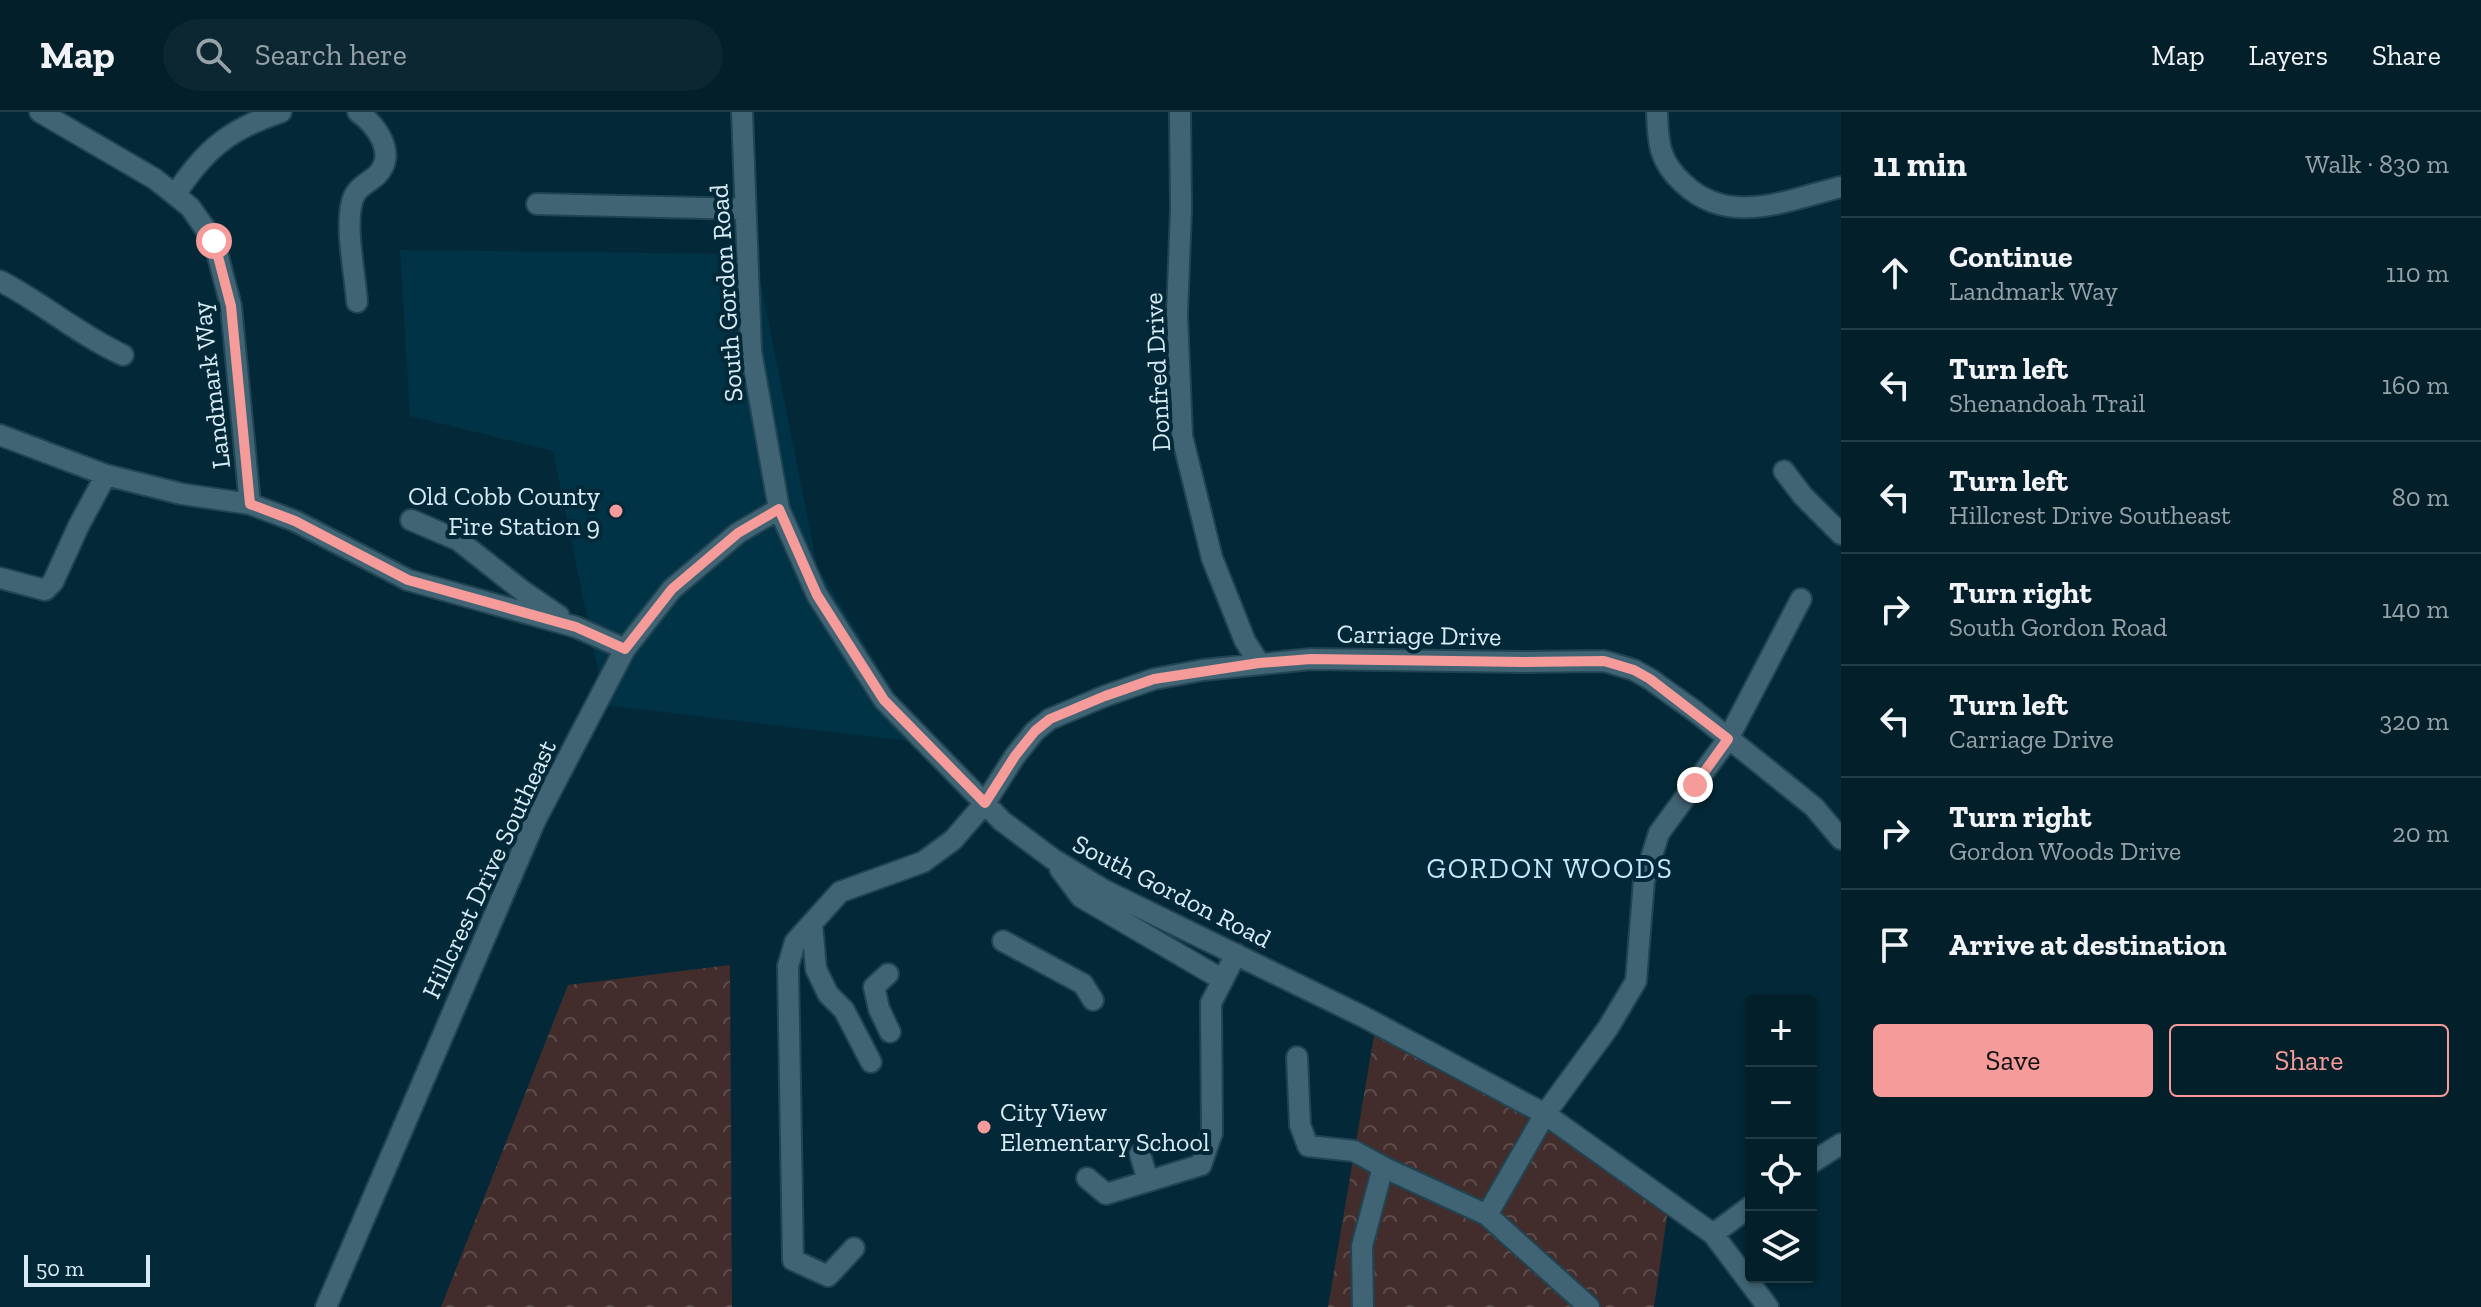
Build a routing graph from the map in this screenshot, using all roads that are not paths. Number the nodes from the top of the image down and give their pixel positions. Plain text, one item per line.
1 (40, 112) edge
2 (281, 112) edge
3 (358, 112) edge
4 (742, 112) edge
5 (1180, 112) edge
6 (1657, 112) edge
7 (1841, 187) edge
8 (175, 195) junction
9 (537, 204) dead end
10 (745, 209) junction
11 (0, 281) edge
12 (357, 302) dead end
13 (123, 355) dead end
14 (0, 435) edge
15 (1784, 471) dead end
16 (106, 475) junction
17 (250, 504) junction
18 (779, 509) junction
19 (411, 520) dead end
20 (1841, 534) edge
21 (0, 578) edge
22 (1801, 599) dead end
23 (576, 627) junction
24 (625, 649) junction
25 (1259, 663) junction
26 (1728, 739) junction
27 (985, 803) junction
28 (1841, 839) edge
29 (1053, 859) junction
30 (812, 924) junction
31 (1003, 941) dead end
32 (1236, 954) junction
33 (888, 974) dead end
34 (1223, 980) junction
35 (1093, 1000) dead end
36 (890, 1032) dead end
37 (1297, 1057) dead end
38 (871, 1062) dead end
39 (1545, 1114) junction
40 (1841, 1144) edge
41 (1140, 1154) dead end
42 (1817, 1159) edge
43 (1383, 1167) junction
44 (1087, 1178) dead end
45 (1148, 1181) junction
46 (1745, 1210) edge
47 (1487, 1215) junction
48 (1713, 1234) junction
49 (854, 1248) dead end
50 (326, 1307) edge
51 (1363, 1307) edge
52 (1589, 1307) edge
53 (1768, 1307) edge

1 - 8 street, Landmark Way
2 - 8 street
3 - 12 street
4 - 10 street, South Gordon Road
5 - 25 street, Donfred Drive
6 - 7 street
8 - 17 street, Landmark Way
9 - 10 street
10 - 18 street, South Gordon Road
11 - 13 street
14 - 16 street
15 - 20 street
16 - 17 street
16 - 21 street
17 - 23 street
18 - 24 street, Hillcrest Drive Southeast
18 - 27 street, South Gordon Road
19 - 23 street
22 - 26 street
23 - 24 street
24 - 50 street, Hillcrest Drive Southeast
25 - 26 street, Carriage Drive
25 - 27 street, Carriage Drive
26 - 28 street, Carriage Drive
26 - 39 street
27 - 29 street, South Gordon Road
27 - 30 street, Carriage Drive
29 - 32 street, South Gordon Road
29 - 34 street
30 - 38 street
30 - 49 street, Carriage Drive
31 - 35 street
32 - 34 street
32 - 39 street, South Gordon Road
33 - 36 street
34 - 45 street
37 - 43 street
39 - 47 street
39 - 48 street, South Gordon Road
40 - 42 street
41 - 45 street
43 - 47 street
43 - 51 street
44 - 45 street
46 - 48 street
47 - 52 street
48 - 53 street, South Gordon Road

